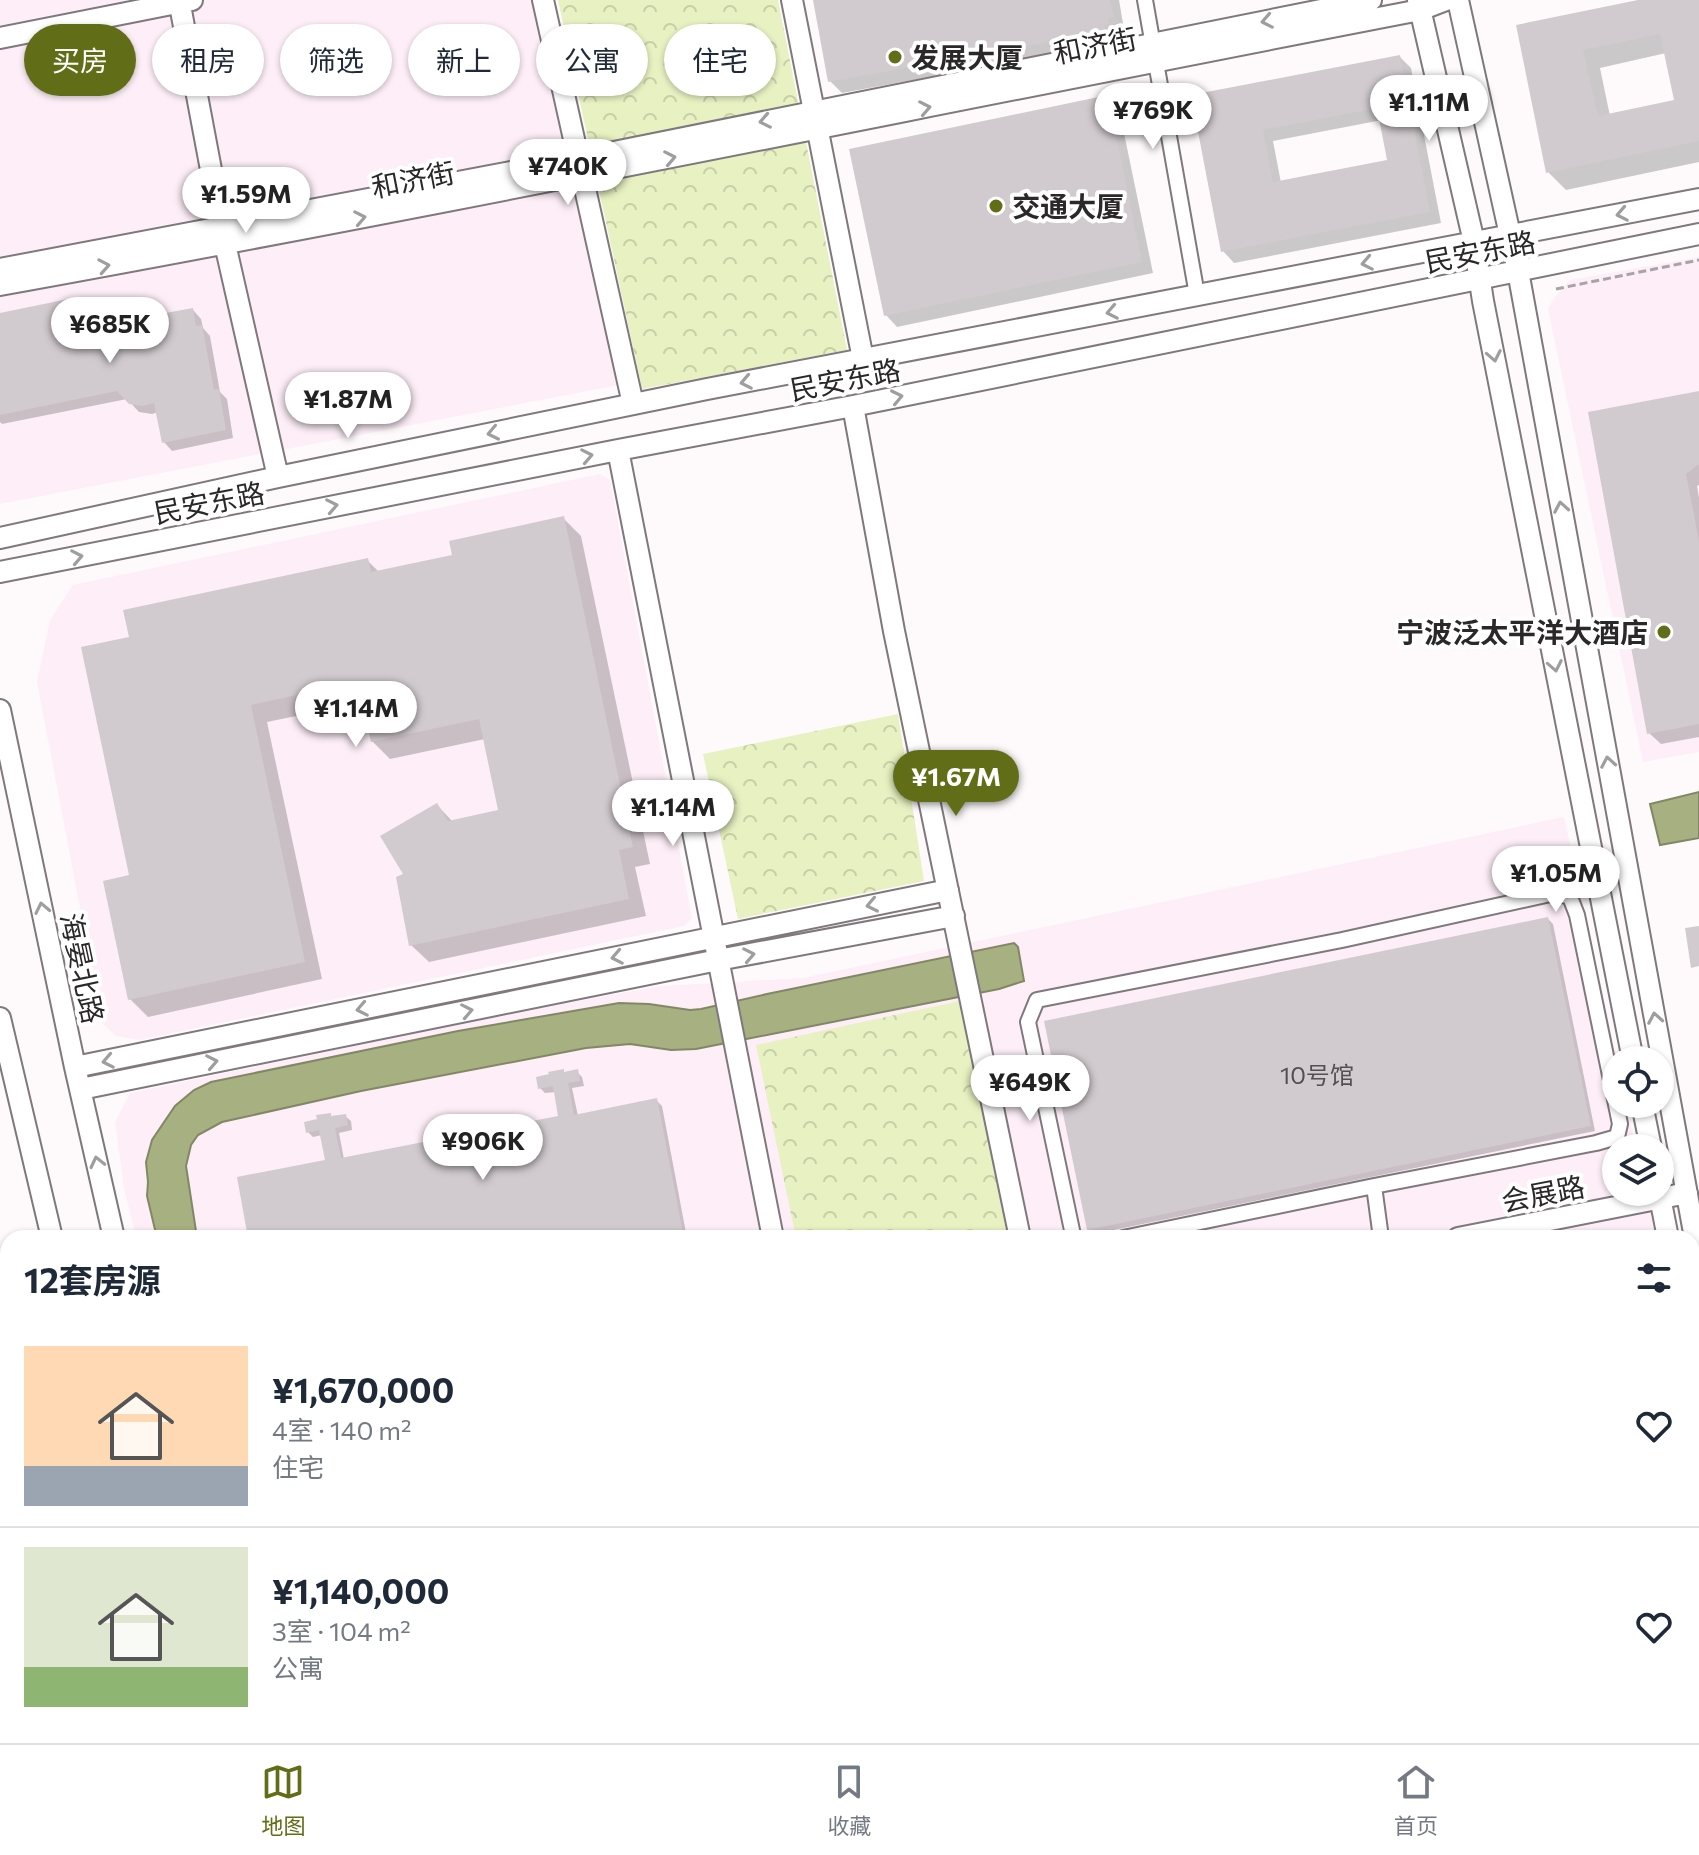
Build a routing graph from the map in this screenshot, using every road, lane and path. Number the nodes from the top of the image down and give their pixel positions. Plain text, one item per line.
1 (543, 0) edge
2 (792, 0) edge
3 (1145, 0) edge
4 (1371, 0) edge
5 (1446, 0) edge
6 (1458, 0) edge
7 (183, 1) edge
8 (1419, 5) edge
9 (0, 38) edge
10 (1155, 52) junction
11 (816, 120) junction
12 (581, 167) junction
13 (1699, 199) edge
14 (1699, 234) edge
15 (223, 235) junction
16 (1509, 236) junction
17 (1474, 242) junction
18 (1699, 260) edge
19 (0, 269) edge
20 (1518, 271) junction
21 (1479, 279) junction
22 (0, 285) edge
23 (1556, 289) dead end
24 (1197, 295) junction
25 (863, 359) junction
26 (633, 404) junction
27 (853, 406) junction
28 (618, 450) junction
29 (278, 477) junction
30 (0, 538) edge
31 (0, 572) edge
32 (0, 710) edge
33 (948, 890) junction
34 (954, 916) junction
35 (713, 938) junction
36 (718, 960) junction
37 (0, 1018) edge
38 (1630, 1046) edge
39 (75, 1067) junction
40 (81, 1089) junction
41 (1374, 1186) junction
42 (1687, 1193) junction
43 (1674, 1194) edge
44 (1608, 1206) edge
45 (1662, 1206) edge
46 (50, 1230) edge
47 (112, 1230) edge
48 (771, 1230) edge
49 (1018, 1230) edge
50 (1072, 1230) edge
51 (1162, 1230) edge
52 (1380, 1230) edge
53 (1496, 1230) edge
54 (1667, 1230) edge
55 (1694, 1230) edge

1 - 12 street
2 - 11 street
3 - 10 street
4 -> 10 street, 和济街
5 - 8 street, 和济街
6 - 16 street
7 - 9 street
7 - 15 street
8 - 10 street, 和济街
8 - 17 street
10 - 11 street, 和济街
10 - 24 street
11 - 12 street, 和济街
11 - 25 street
12 - 15 street, 和济街
12 - 26 street
13 -> 16 street, 民安东路
14 - 20 street, 民安东路
15 - 19 street, 和济街
22 -> 15 street, 和济街
15 - 29 street
16 - 17 street, 民安东路
16 - 20 street
17 - 21 street
17 -> 24 street, 民安东路
18 - 23 path
20 - 21 street, 民安东路
42 -> 20 street
27 -> 21 street, 民安东路
21 -> 38 street
24 -> 25 street, 民安东路
25 -> 26 street, 民安东路
26 -> 29 street, 民安东路
27 - 28 street, 民安东路
27 - 33 street
31 -> 28 street, 民安东路
28 - 35 street
29 - 30 street, 民安东路
39 -> 32 street, 海晏北路
33 - 34 street
33 -> 35 street
36 -> 34 street
34 - 49 street
35 - 36 street
35 -> 39 street
40 -> 36 street
36 - 48 street
37 - 46 street
39 - 40 street, 海晏北路
47 -> 40 street, 海晏北路
41 - 50 street
41 - 51 street
41 - 52 street
42 - 43 street, 会展路
42 - 55 street
44 - 53 street, 会展路
45 - 54 street

